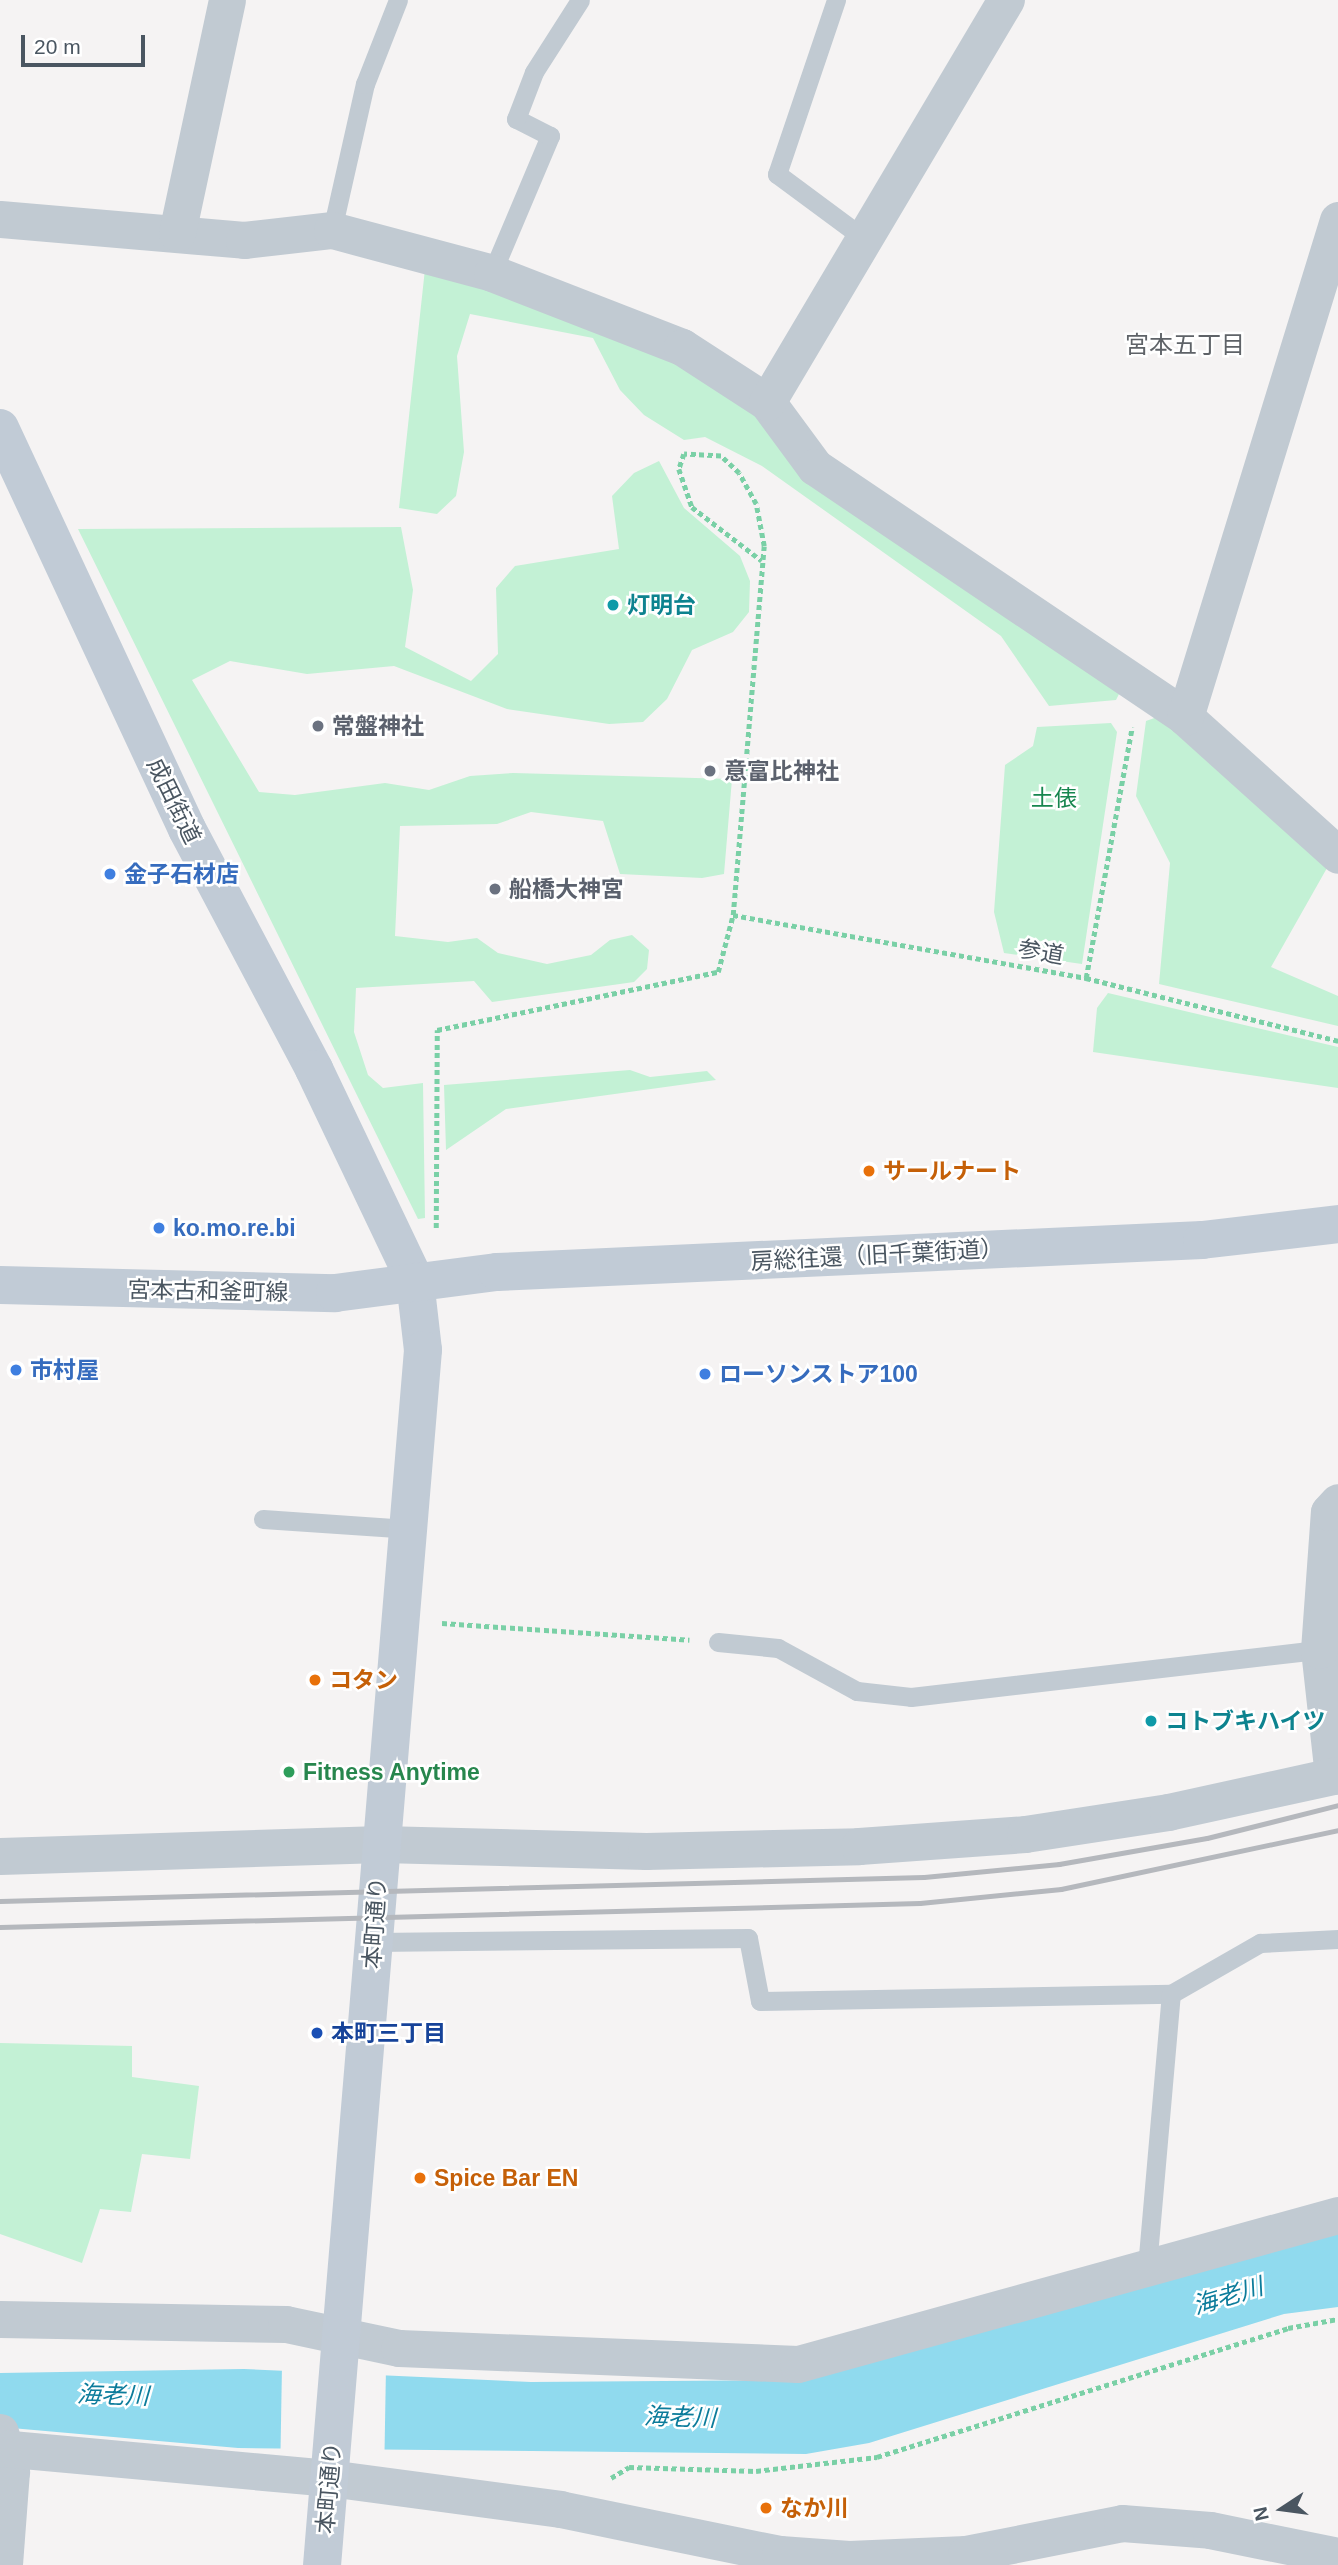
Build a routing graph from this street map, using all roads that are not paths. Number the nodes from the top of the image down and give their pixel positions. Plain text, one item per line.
1 (227, 0) edge
2 (398, 0) edge
3 (580, 0) edge
4 (836, 0) edge
5 (1006, 0) edge
6 (0, 219) edge
7 (1338, 220) edge
8 (332, 230) junction
9 (177, 233) junction
10 (865, 239) junction
11 (492, 273) junction
12 (767, 402) junction
13 (0, 428) edge
14 (1185, 717) junction
15 (1338, 855) edge
16 (1338, 1224) edge
17 (415, 1281) junction
18 (0, 1285) edge
19 (1338, 1502) edge
20 (263, 1519) dead end
21 (408, 1529) junction
22 (718, 1642) road end
23 (1319, 1650) junction
24 (1335, 1775) edge
25 (381, 1844) junction
26 (0, 1856) edge
27 (1338, 1940) edge
28 (374, 1942) junction
29 (1171, 1994) junction
30 (1338, 2215) edge
31 (1147, 2267) junction
32 (0, 2319) edge
33 (340, 2350) junction
34 (2, 2443) edge
35 (330, 2468) junction
36 (1044, 2553) edge
37 (1338, 2556) edge
38 (4, 2565) edge
39 (322, 2565) edge

1 - 9 street
2 - 8 lane
3 - 11 lane
4 - 10 lane
5 - 10 street
6 - 9 street
7 - 14 street
8 - 9 street
8 - 11 street
10 - 12 street
11 - 12 street
12 - 14 street
13 - 17 street, 成田街道
14 - 15 street
16 - 17 street, 房総往還（旧千葉街道）
17 - 18 street, 宮本古和釜町線
17 - 21 street, 本町通り
19 - 23 street
20 - 21 lane
21 - 25 street, 本町通り
22 - 23 lane
23 - 24 street
24 - 25 street
25 - 26 street
25 - 28 street, 本町通り
27 - 29 lane
28 - 29 lane
28 - 33 street, 本町通り
29 - 31 lane
30 - 31 street
31 - 33 street
32 - 33 street
33 - 35 street, 本町通り
34 - 35 street
34 - 38 street
35 - 36 street
35 - 39 street, 本町通り
36 - 37 street

